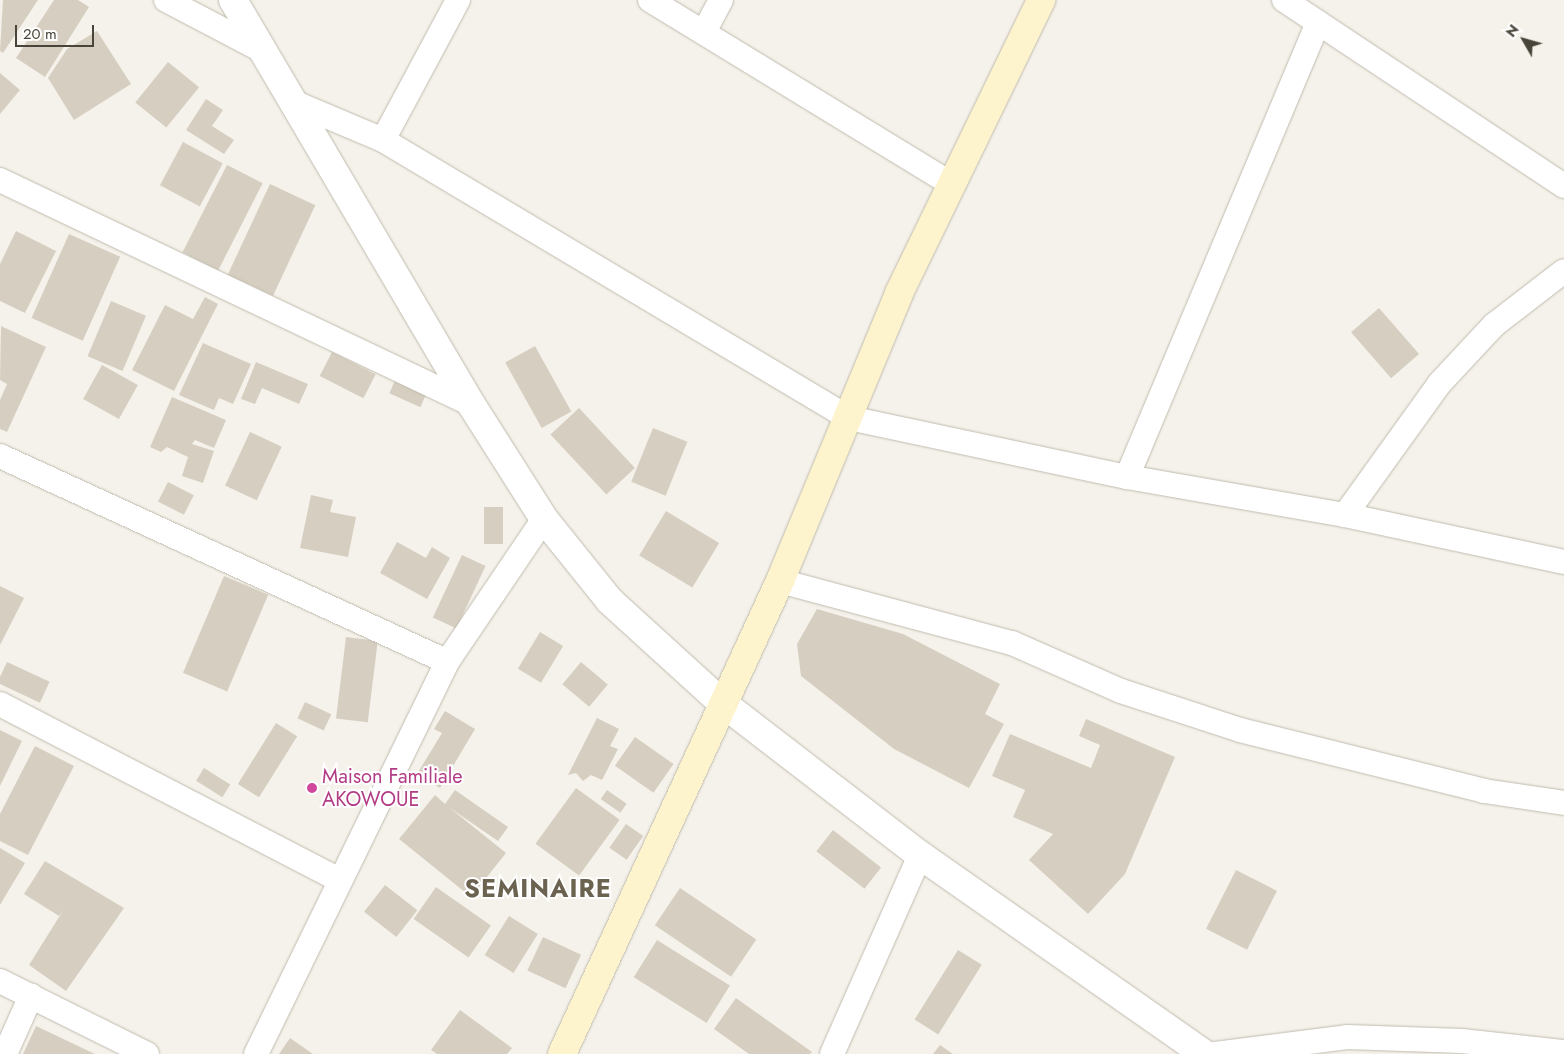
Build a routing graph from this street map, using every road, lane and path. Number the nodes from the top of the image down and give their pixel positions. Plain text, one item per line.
1 (166, 0) edge
2 (233, 0) edge
3 (458, 0) edge
4 (650, 0) edge
5 (721, 0) edge
6 (1041, 0) edge
7 (1284, 0) edge
8 (1318, 22) junction
9 (704, 32) junction
10 (263, 51) junction
11 (294, 102) junction
12 (383, 140) junction
13 (0, 180) edge
14 (952, 184) junction
15 (1564, 186) edge
16 (1564, 271) edge
17 (471, 404) junction
18 (849, 418) junction
19 (0, 456) edge
20 (1127, 477) junction
21 (1346, 515) junction
22 (544, 519) junction
23 (1564, 562) edge
24 (780, 581) junction
25 (446, 662) junction
26 (722, 702) junction
27 (0, 704) edge
28 (1564, 804) edge
29 (920, 855) junction
30 (339, 880) junction
31 (0, 982) edge
32 (32, 996) junction
33 (1564, 1052) edge
34 (6, 1054) edge
35 (147, 1054) edge
36 (256, 1054) edge
37 (562, 1054) edge
38 (832, 1054) edge
39 (1204, 1054) edge
40 (1215, 1054) edge

1 - 10 street
2 - 10 street
3 - 12 street
4 - 9 street
5 - 9 street
6 - 14 main road
7 - 8 street
8 - 15 street
8 - 20 street
9 - 14 street
10 - 11 street
11 - 12 street
11 - 17 street
12 - 18 street
13 - 17 street
14 - 18 main road
16 - 21 street
17 - 22 street
18 - 20 street
18 - 24 main road
19 - 25 street
20 - 21 street
21 - 23 street
22 - 25 street
22 - 26 street
24 - 26 main road
24 - 28 street
25 - 30 street
26 - 29 street
26 - 37 main road
27 - 30 street
29 - 38 street
29 - 39 street
30 - 36 street
31 - 32 street
32 - 34 street
32 - 35 street
33 - 40 street

